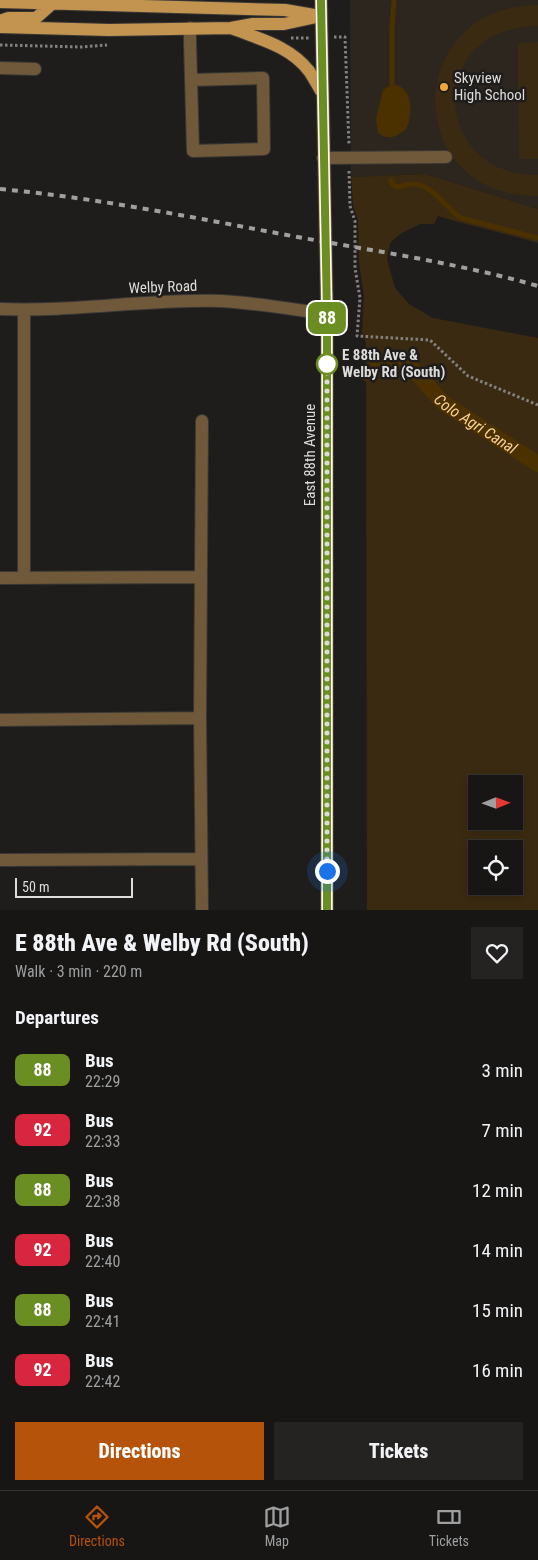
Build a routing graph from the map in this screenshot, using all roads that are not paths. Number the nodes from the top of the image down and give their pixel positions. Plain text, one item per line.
1 (321, 0) edge
2 (0, 2) edge
3 (54, 2) edge
4 (321, 16) junction
5 (0, 21) edge
6 (0, 27) edge
7 (190, 28) junction
8 (231, 28) junction
9 (0, 68) edge
10 (35, 69) dead end
11 (191, 80) junction
12 (322, 93) junction
13 (446, 157) dead end
14 (323, 158) junction
15 (0, 309) edge
16 (24, 310) junction
17 (327, 314) junction
18 (202, 421) dead end
19 (24, 577) junction
20 (200, 577) junction
21 (0, 578) edge
22 (200, 718) junction
23 (0, 720) edge
24 (201, 859) junction
25 (0, 860) edge
26 (202, 910) edge
27 (327, 910) edge

1 - 4 main road, East 88th Avenue
2 - 3 main road
3 - 4 main road
3 - 5 main road
4 - 8 main road
4 - 12 main road, East 88th Avenue
6 - 7 main road
7 - 8 main road
7 - 11 street
8 - 12 main road
9 - 10 street
11 - 11 street
12 - 14 main road, East 88th Avenue
13 - 14 street
14 - 17 main road, East 88th Avenue
15 - 16 street, Welby Road
16 - 17 street, Welby Road
16 - 19 street
17 - 27 main road, East 88th Avenue
18 - 20 street
19 - 20 street
19 - 21 street
20 - 22 street
22 - 23 street
22 - 24 street
24 - 25 street
24 - 26 street

